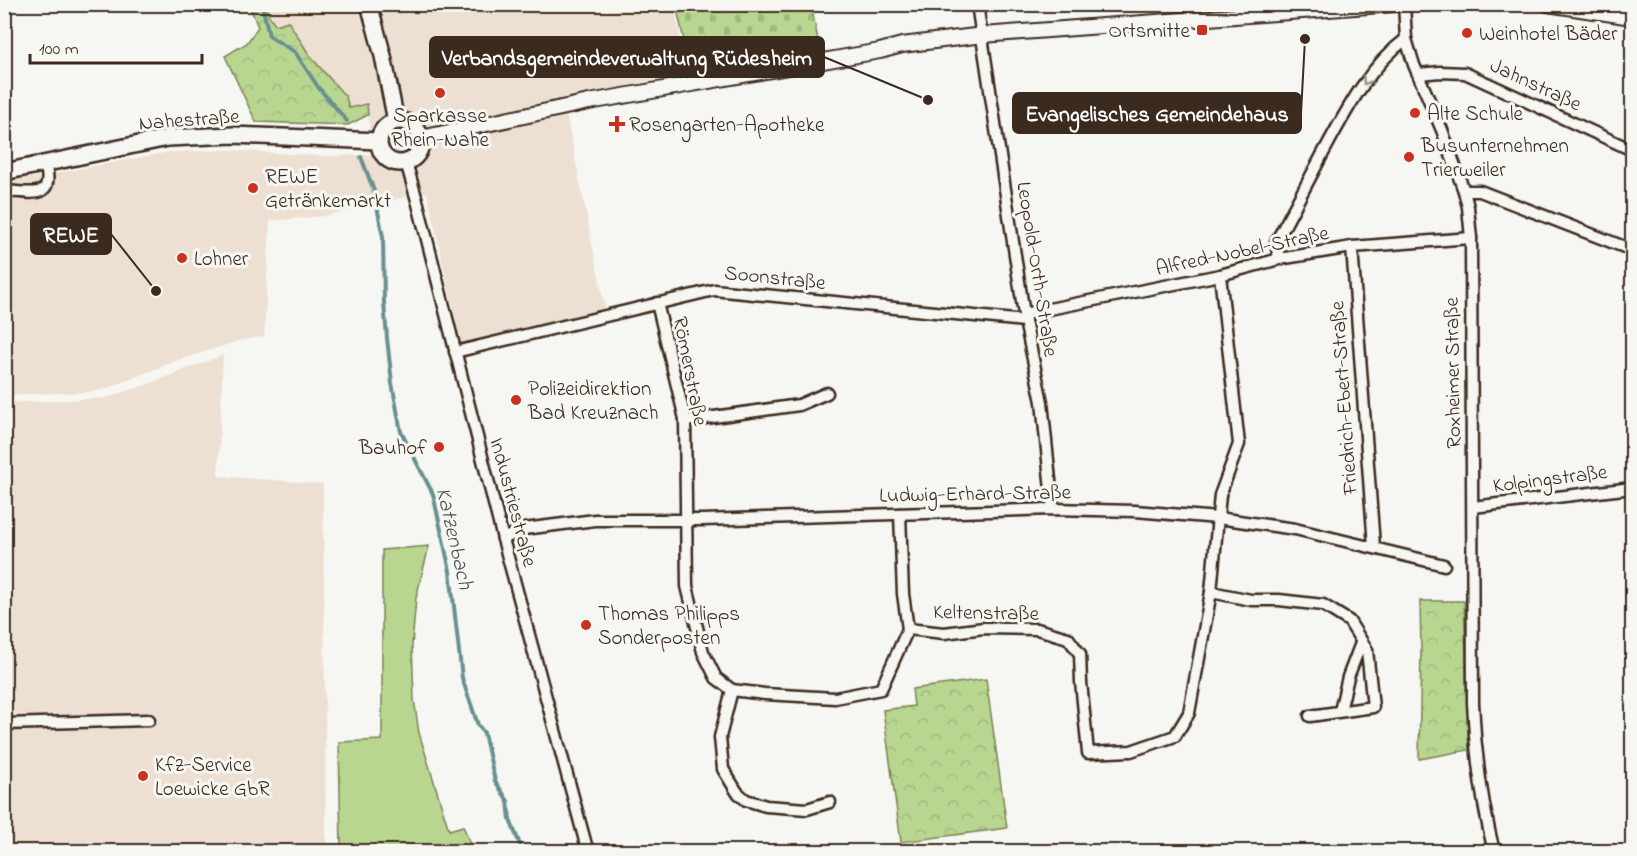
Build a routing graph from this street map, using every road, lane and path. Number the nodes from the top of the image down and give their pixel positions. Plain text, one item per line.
1 (369, 4) edge
2 (977, 4) edge
3 (1395, 4) edge
4 (1404, 4) edge
5 (1548, 4) edge
6 (1277, 10) edge
7 (1632, 16) edge
8 (983, 35) junction
9 (1406, 39) junction
10 (1419, 74) junction
11 (396, 121) junction
12 (421, 138) junction
13 (379, 141) junction
14 (1632, 150) edge
15 (405, 162) junction
16 (45, 164) junction
17 (4, 172) edge
18 (4, 191) edge
19 (1464, 191) junction
20 (1471, 238) junction
21 (1352, 247) junction
22 (1632, 250) edge
23 (1279, 259) junction
24 (1220, 275) junction
25 (657, 303) junction
26 (1024, 318) junction
27 (455, 352) junction
28 (827, 393) dead end
29 (685, 421) junction
30 (1632, 488) edge
31 (1473, 507) junction
32 (1053, 509) junction
33 (900, 514) junction
34 (1218, 518) junction
35 (685, 519) junction
36 (503, 539) junction
37 (1374, 546) junction
38 (1444, 565) dead end
39 (1211, 592) junction
40 (908, 628) junction
41 (1361, 643) junction
42 (732, 690) junction
43 (1340, 711) junction
44 (1310, 716) dead end
45 (149, 720) dead end
46 (4, 724) edge
47 (830, 802) dead end
48 (588, 852) edge
49 (1494, 852) edge

1 - 11 main road
2 - 8 street, Leopold-Orth-Straße
3 - 6 street
4 - 9 street, Roxheimer Straße
5 - 7 street
6 - 8 street
8 - 12 street
8 - 26 street, Leopold-Orth-Straße
9 - 10 street, Roxheimer Straße
9 -> 23 street
10 - 14 street, Jahnstraße
10 - 19 street, Roxheimer Straße
11 - 12 main road
11 - 13 main road
12 - 15 main road
13 - 15 main road
13 - 16 main road, Nahestraße
15 - 27 street, Industriestraße
16 - 17 main road, Nahestraße
16 - 18 street
19 - 20 street, Roxheimer Straße
19 - 22 street
20 - 21 street, Alfred-Nobel-Straße
20 - 31 street, Roxheimer Straße
21 - 23 street, Alfred-Nobel-Straße
21 - 37 street, Friedrich-Ebert-Straße
23 - 24 street, Alfred-Nobel-Straße
24 - 26 street, Alfred-Nobel-Straße
24 - 34 street, Keltenstraße
25 - 26 street, Soonstraße
25 - 27 street, Soonstraße
25 - 29 street, Römerstraße
26 - 32 street, Leopold-Orth-Straße
27 - 36 street, Industriestraße
28 - 29 street
29 - 35 street, Römerstraße
30 - 31 street, Kolpingstraße
31 - 49 street, Roxheimer Straße
32 - 33 street, Ludwig-Erhard-Straße
32 - 34 street, Ludwig-Erhard-Straße
33 - 35 street, Ludwig-Erhard-Straße
33 - 40 street, Keltenstraße
34 - 37 street, Ludwig-Erhard-Straße
34 - 39 street, Keltenstraße
35 - 36 street, Ludwig-Erhard-Straße
35 - 42 street, Römerstraße
36 - 48 street, Industriestraße
37 - 38 street, Ludwig-Erhard-Straße
39 - 40 street, Keltenstraße
39 - 41 street
40 - 42 street
41 - 43 street
41 - 43 street
42 - 47 street
43 - 44 street
45 - 46 street

